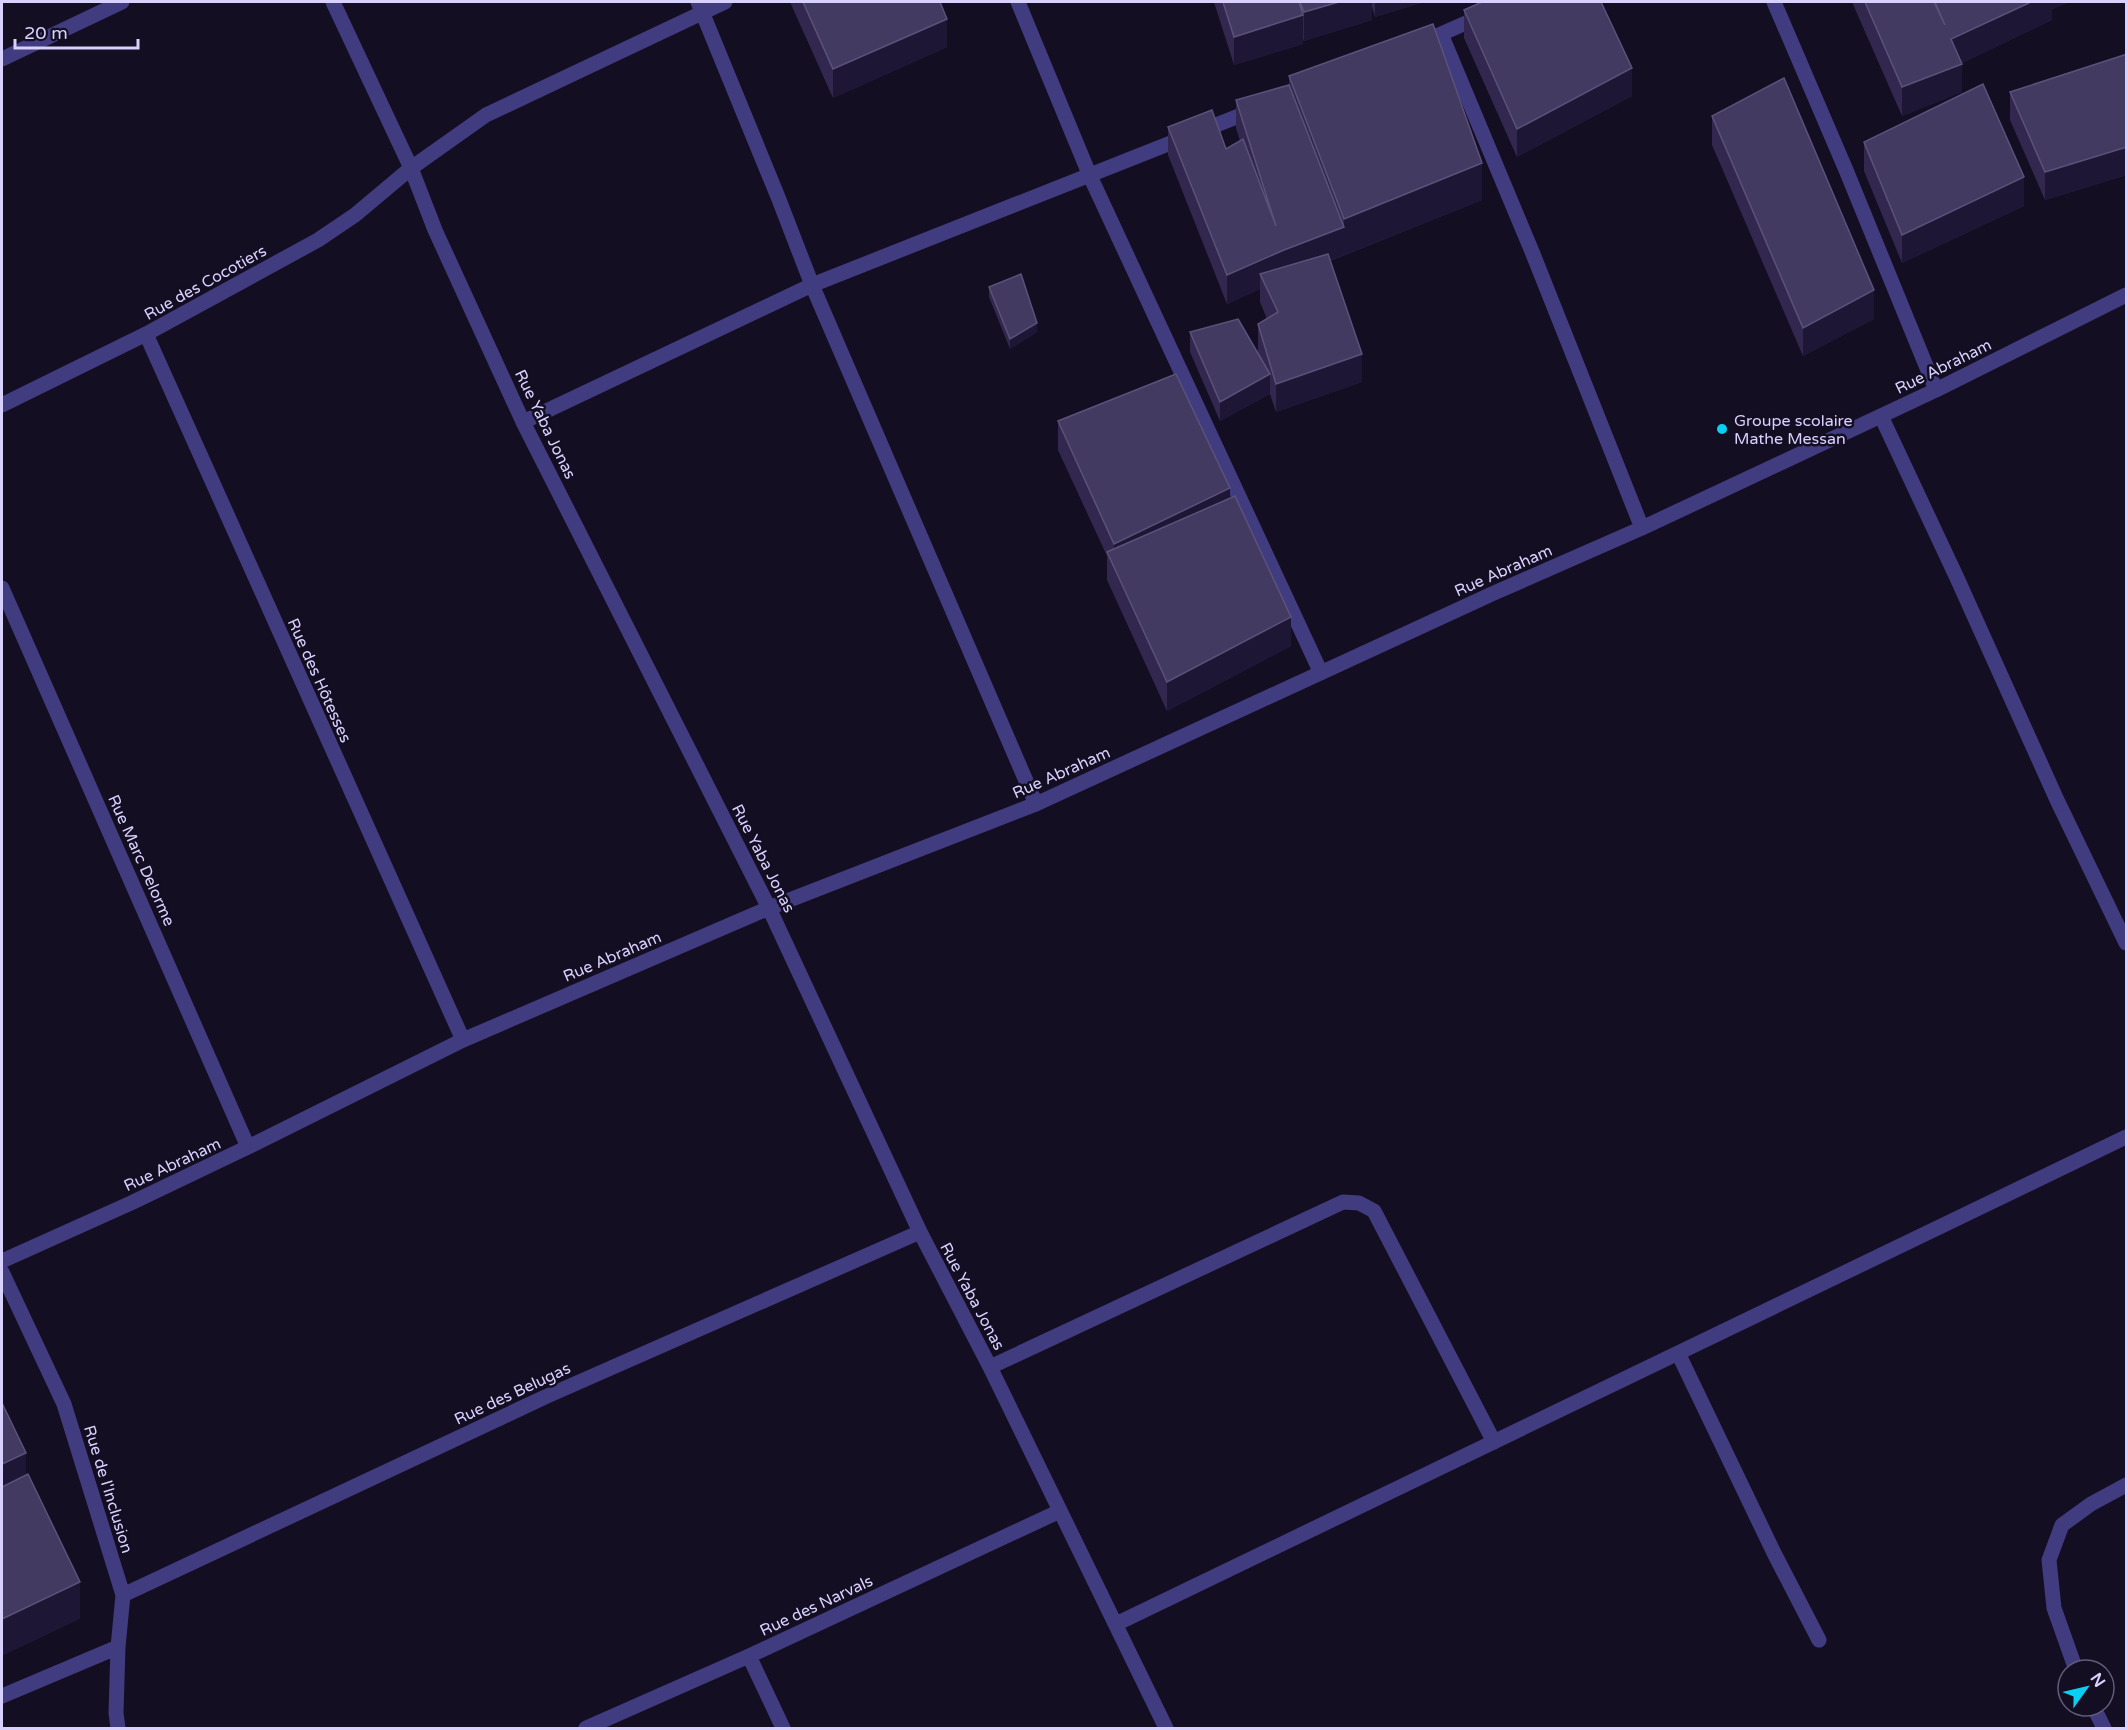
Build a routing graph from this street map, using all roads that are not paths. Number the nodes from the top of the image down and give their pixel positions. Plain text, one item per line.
1 (122, 2) edge
2 (333, 2) edge
3 (725, 2) edge
4 (1018, 2) edge
5 (1514, 2) edge
6 (1774, 2) edge
7 (701, 7) edge
8 (1441, 34) junction
9 (1408, 48) edge
10 (2, 59) edge
11 (1266, 105) edge
12 (411, 168) junction
13 (1090, 176) junction
14 (812, 285) junction
15 (2127, 295) edge
16 (146, 334) junction
17 (1936, 390) junction
18 (2, 405) edge
19 (1881, 416) junction
20 (523, 422) junction
21 (1642, 528) junction
22 (2, 588) edge
23 (1321, 673) junction
24 (1036, 804) junction
25 (769, 908) junction
26 (2127, 944) edge
27 (463, 1040) junction
28 (2127, 1137) edge
29 (248, 1148) junction
30 (920, 1232) junction
31 (2, 1261) edge
32 (2, 1272) edge
33 (1678, 1353) junction
34 (990, 1367) junction
35 (1494, 1442) junction
36 (2127, 1485) edge
37 (1060, 1511) junction
38 (123, 1595) junction
39 (1116, 1624) junction
40 (1819, 1640) dead end
41 (118, 1647) junction
42 (749, 1656) junction
43 (2072, 1658) edge
44 (2, 1696) edge
45 (118, 1728) edge
46 (586, 1728) edge
47 (783, 1728) edge
48 (1166, 1728) edge

1 - 10 street
2 - 12 street, Rue Yaba Jonas
3 - 7 street, Rue des Cocotiers
4 - 13 street
5 - 8 street
6 - 17 street
7 - 12 street, Rue des Cocotiers
7 - 14 street
8 - 9 street
8 - 21 street
11 - 13 street
12 - 16 street, Rue des Cocotiers
12 - 20 street, Rue Yaba Jonas
13 - 14 street
13 - 23 street
14 - 20 street
14 - 24 street
15 - 17 street, Rue Abraham
16 - 18 street, Rue des Cocotiers
16 - 27 street, Rue des Hôtesses
17 - 19 street, Rue Abraham
19 - 21 street, Rue Abraham
19 - 26 street
20 - 25 street, Rue Yaba Jonas
21 - 23 street, Rue Abraham
22 - 29 street, Rue Marc Delorme
23 - 24 street, Rue Abraham
24 - 25 street, Rue Abraham
25 - 27 street, Rue Abraham
25 - 30 street, Rue Yaba Jonas
27 - 29 street, Rue Abraham
28 - 33 street
29 - 31 street, Rue Abraham
30 - 34 street, Rue Yaba Jonas
30 - 38 street, Rue des Belugas
32 - 38 street, Rue de l'Inclusion
33 - 35 street
33 - 40 street
34 - 35 street
34 - 37 street, Rue Yaba Jonas
35 - 39 street
36 - 43 street
37 - 39 street, Rue Yaba Jonas
37 - 42 street, Rue des Narvals
38 - 41 street, Rue de l'Inclusion
39 - 48 street, Rue Yaba Jonas
41 - 44 street
41 - 45 street, Rue de l'Inclusion
42 - 46 street, Rue des Narvals
42 - 47 street

